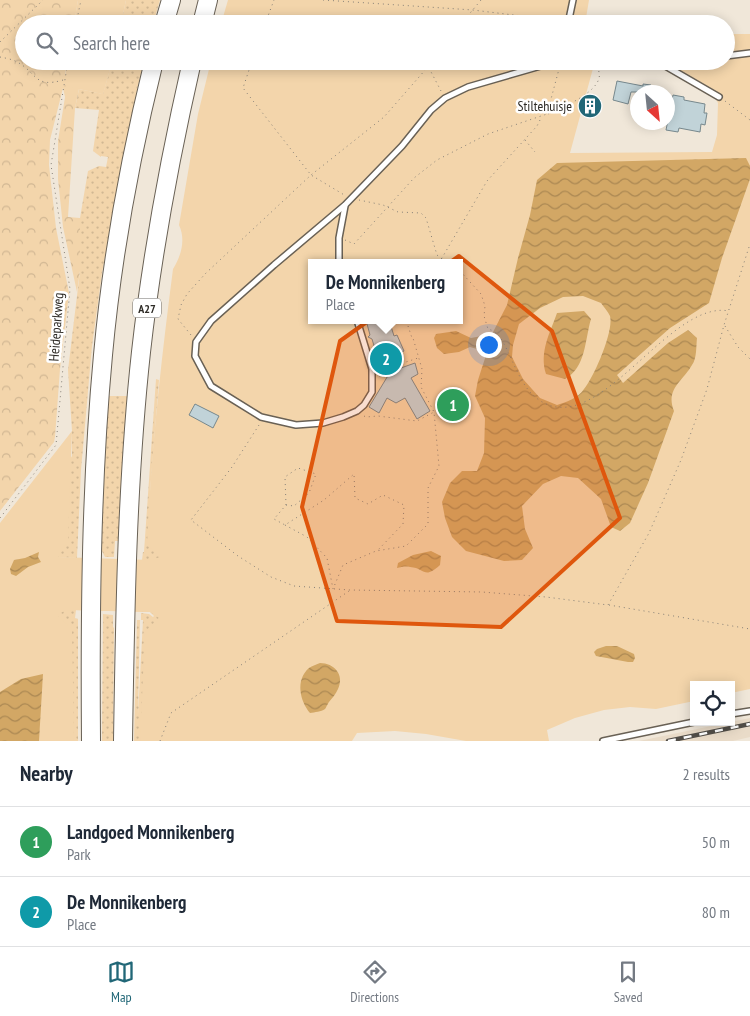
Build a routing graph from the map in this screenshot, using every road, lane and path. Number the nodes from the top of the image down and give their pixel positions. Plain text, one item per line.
1 (43, 0) edge
2 (81, 0) edge
3 (171, 0) edge
4 (208, 0) edge
5 (274, 0) edge
6 (323, 0) edge
7 (481, 0) edge
8 (573, 0) edge
9 (474, 10) junction
10 (28, 15) edge
11 (78, 15) edge
12 (167, 15) edge
13 (204, 15) edge
14 (268, 15) edge
15 (469, 15) edge
16 (514, 15) edge
17 (570, 15) edge
18 (15, 27) edge
19 (0, 42) edge
20 (750, 53) edge
21 (735, 55) edge
22 (0, 57) edge
23 (15, 61) edge
24 (26, 70) edge
25 (66, 70) edge
26 (152, 70) edge
27 (190, 70) edge
28 (249, 70) edge
29 (425, 70) edge
30 (430, 70) edge
31 (528, 70) edge
32 (558, 70) edge
33 (598, 70) edge
34 (672, 70) edge
35 (64, 80) junction
36 (719, 97) joint
37 (445, 98) junction
38 (547, 114) junction
39 (541, 117) junction
40 (750, 120) edge
41 (524, 140) junction
42 (535, 152) dead end
43 (311, 175) junction
44 (351, 199) junction
45 (345, 205) junction
46 (389, 207) junction
47 (339, 238) junction
48 (750, 244) edge
49 (441, 258) joint
50 (339, 259) edge
51 (463, 274) edge
52 (729, 311) junction
53 (358, 324) edge
54 (407, 324) edge
55 (724, 325) junction
56 (196, 342) junction
57 (419, 358) junction
58 (750, 360) edge
59 (397, 365) dead end
60 (372, 376) junction
61 (387, 379) dead end
62 (357, 411) junction
63 (434, 412) junction
64 (261, 417) junction
65 (286, 505) junction
66 (0, 518) edge
67 (285, 525) junction
68 (376, 551) junction
69 (333, 589) junction
70 (350, 590) junction
71 (608, 605) junction
72 (750, 629) edge
73 (750, 710) edge
74 (735, 713) edge
75 (690, 723) edge
76 (91, 741) edge
77 (123, 741) edge
78 (160, 741) edge
79 (602, 741) edge

1 - 10 path
2 - 11 path
3 - 12 highway
4 - 13 highway
5 - 14 path
6 - 9 path
7 - 9 path
8 - 17 lane
9 - 15 path
9 - 16 path
18 - 19 path
20 - 21 lane
22 - 23 path
24 - 35 path
25 - 35 path, Heideparkweg
26 - 76 highway
27 - 77 highway, A27
28 - 43 path
29 - 43 path
30 - 37 path
31 - 37 lane
32 - 38 path
33 - 38 path
34 - 36 lane
35 - 66 path, Heideparkweg
36 - 40 path
37 - 44 lane
38 - 39 path
39 - 41 path
39 - 46 path
41 - 42 path
41 - 49 path
43 - 44 path
43 - 56 path
44 - 45 lane
44 - 46 path
45 - 47 lane
45 - 56 lane
46 - 47 path
46 - 49 path
47 - 50 lane
48 - 52 path
51 - 52 path
52 - 55 path
53 - 60 lane
54 - 57 path
55 - 58 path
55 - 71 path
56 - 64 lane
57 - 59 path
57 - 63 path
60 - 61 path
60 - 62 lane
62 - 63 path
62 - 64 lane
63 - 68 path
64 - 69 path
65 - 65 path
65 - 67 path
67 - 68 path
67 - 69 path
68 - 69 path
69 - 70 path
70 - 71 path
70 - 78 path
71 - 72 path
73 - 74 lane
75 - 79 lane

